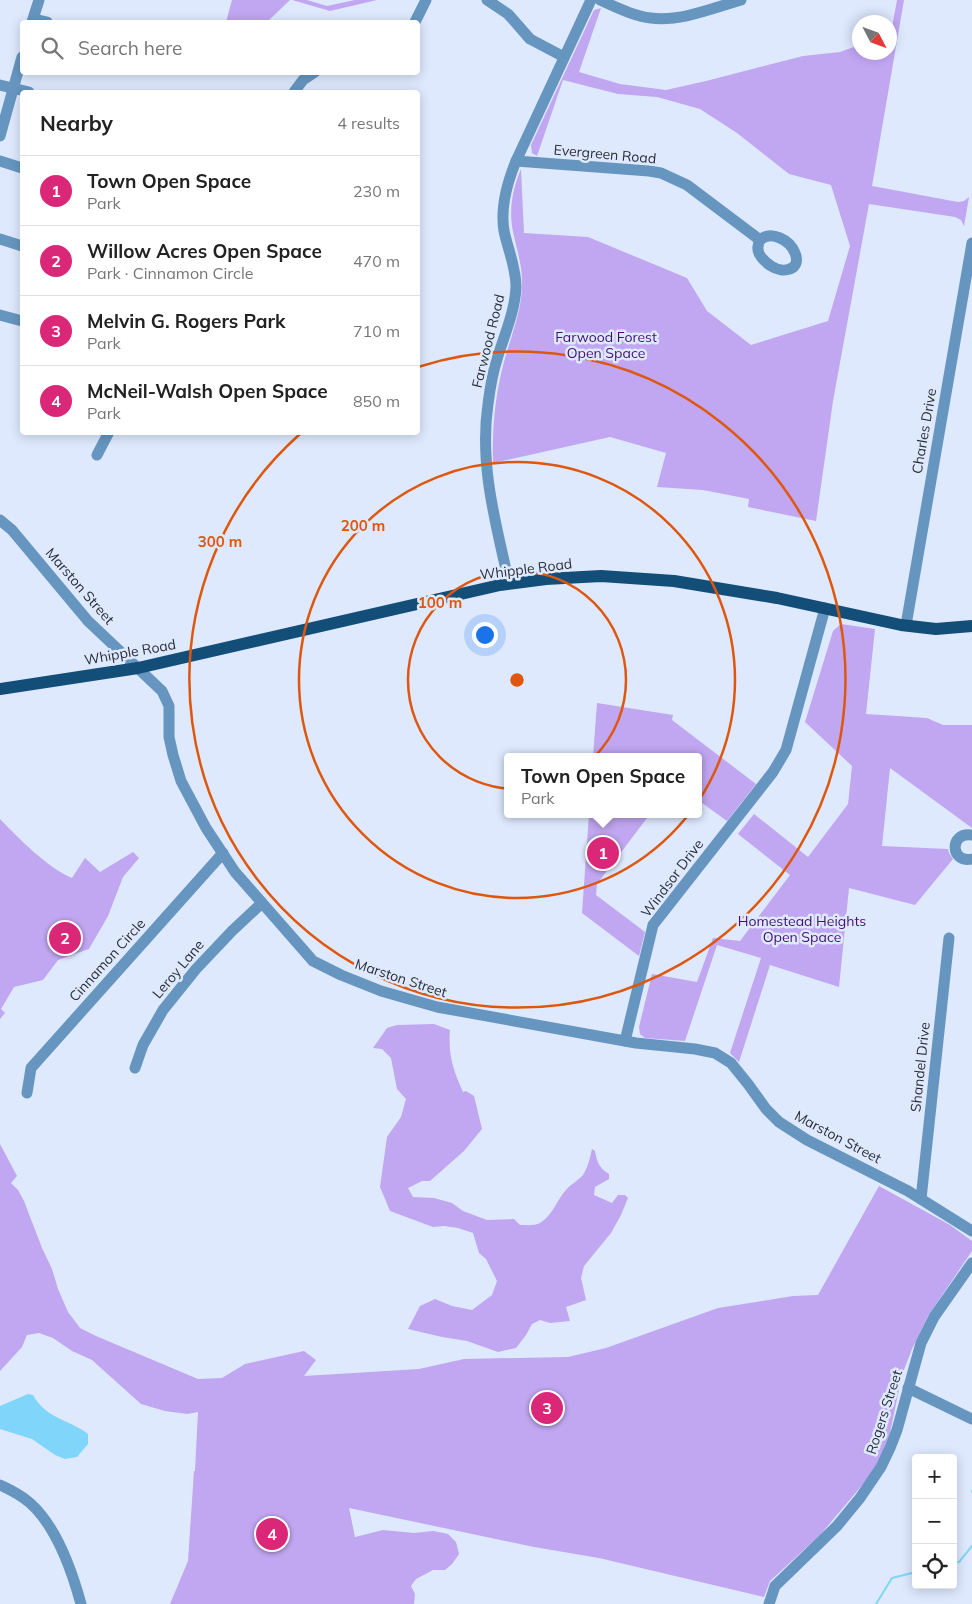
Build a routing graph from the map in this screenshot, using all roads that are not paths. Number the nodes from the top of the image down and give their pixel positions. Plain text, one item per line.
1 (39, 0) edge
2 (426, 0) edge
3 (487, 0) edge
4 (591, 0) edge
5 (600, 0) edge
6 (741, 0) edge
7 (33, 20) edge
8 (416, 20) edge
9 (564, 57) junction
10 (20, 64) edge
11 (310, 75) edge
12 (0, 85) edge
13 (13, 89) junction
14 (20, 90) edge
15 (296, 90) edge
16 (0, 136) edge
17 (0, 161) edge
18 (516, 161) junction
19 (20, 167) edge
20 (0, 239) edge
21 (760, 240) dead end
22 (972, 242) edge
23 (20, 245) edge
24 (967, 301) edge
25 (0, 314) edge
26 (20, 320) edge
27 (107, 435) edge
28 (97, 455) dead end
29 (0, 520) edge
30 (509, 584) junction
31 (825, 608) junction
32 (906, 626) junction
33 (972, 626) edge
34 (138, 668) junction
35 (0, 689) edge
36 (972, 835) edge
37 (223, 853) junction
38 (972, 859) edge
39 (262, 903) junction
40 (949, 938) dead end
41 (625, 1041) junction
42 (135, 1068) dead end
43 (27, 1093) dead end
44 (921, 1199) junction
45 (972, 1231) edge
46 (972, 1263) edge
47 (908, 1388) junction
48 (972, 1419) edge
49 (0, 1485) edge
50 (81, 1604) edge
51 (769, 1604) edge

1 - 7 street
2 - 8 street
3 - 9 street
4 - 9 street, Farwood Road
5 - 6 street
9 - 18 street, Farwood Road
10 - 13 street
11 - 15 street
12 - 13 street
13 - 14 street
13 - 16 street
17 - 19 street
18 - 21 street, Evergreen Road
18 - 30 street, Farwood Road
20 - 23 street
22 - 24 street, Charles Drive
24 - 32 street, Charles Drive
25 - 26 street
27 - 28 street
29 - 34 street, Marston Street
30 - 31 main road, Whipple Road
30 - 34 main road, Whipple Road
31 - 32 main road, Whipple Road
31 - 41 street, Windsor Drive
32 - 33 main road, Whipple Road
34 - 35 main road, Whipple Road
34 - 37 street, Marston Street
36 - 38 street
37 - 39 street, Marston Street
37 - 43 street, Cinnamon Circle
39 - 41 street, Marston Street
39 - 42 street, Leroy Lane
40 - 44 street, Shandel Drive
41 - 44 street, Marston Street
44 - 45 street, Marston Street
46 - 47 street, Rogers Street
47 - 48 street
47 - 51 street, Rogers Street
49 - 50 street

